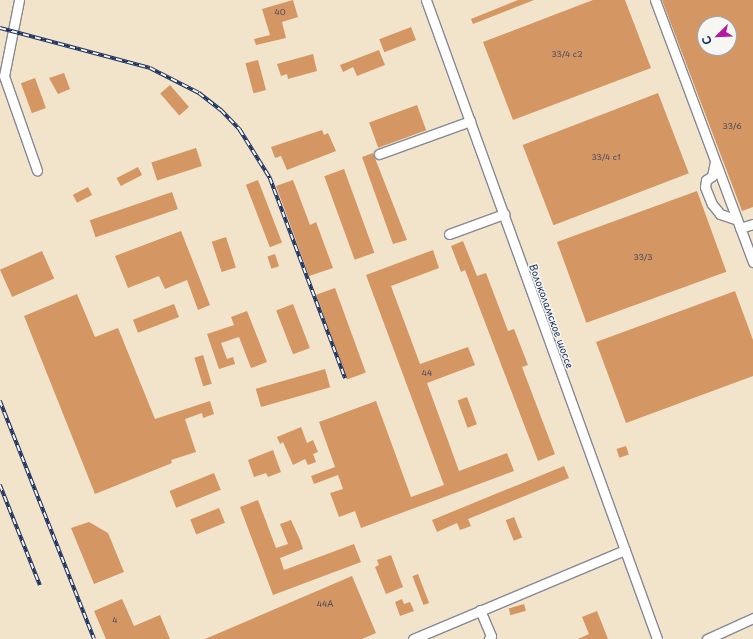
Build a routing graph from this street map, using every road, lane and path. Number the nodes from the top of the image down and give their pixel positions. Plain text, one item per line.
1 (19, 0) edge
2 (426, 0) edge
3 (654, 0) edge
4 (470, 121) junction
5 (379, 154) dead end
6 (715, 160) junction
7 (37, 170) dead end
8 (504, 214) junction
9 (739, 224) junction
10 (753, 224) edge
11 (449, 234) dead end
12 (753, 262) edge
13 (625, 550) junction
14 (480, 610) junction
15 (753, 618) edge
16 (434, 635) edge
17 (413, 639) edge
18 (489, 639) edge
19 (657, 639) edge
20 (707, 639) edge

1 - 7 street
2 - 4 street, Волоколамское шоссе
3 - 6 street
4 - 5 street
4 - 8 street, Волоколамское шоссе
6 - 9 street
6 - 9 street
8 - 11 street
8 - 13 street, Волоколамское шоссе
9 - 10 street
9 - 12 street
13 - 14 street
13 - 19 street, Волоколамское шоссе
14 - 16 street
14 - 18 street
15 - 20 street
16 - 17 street

